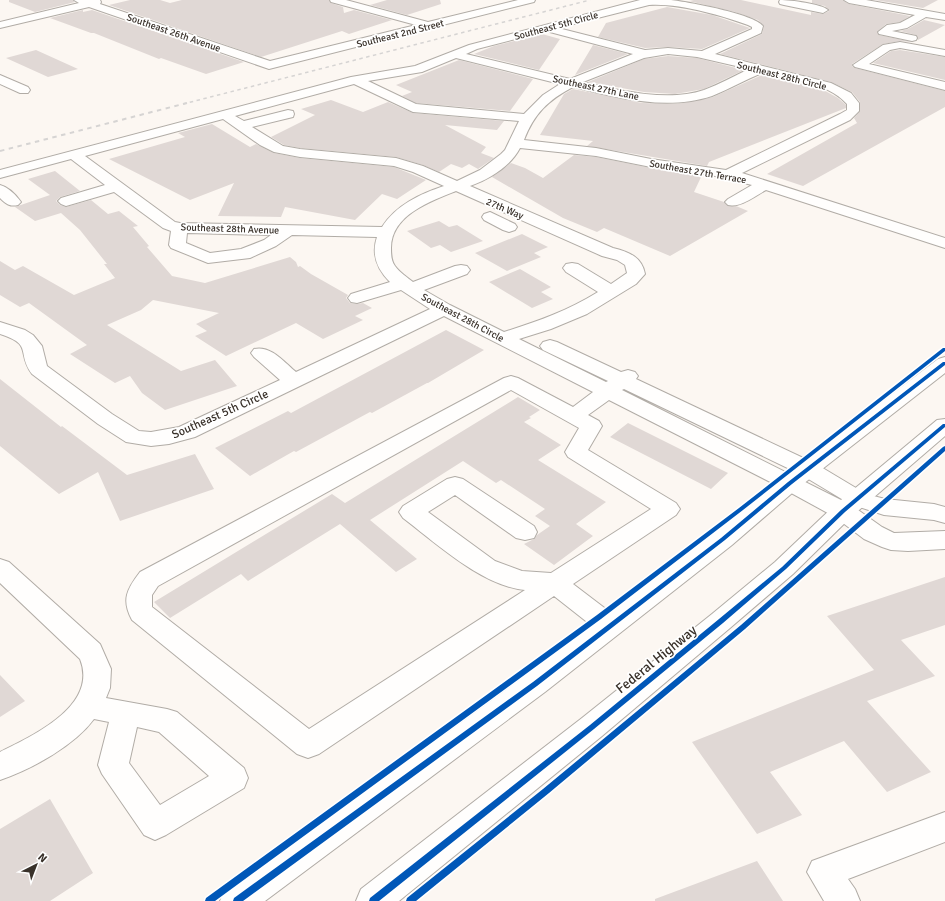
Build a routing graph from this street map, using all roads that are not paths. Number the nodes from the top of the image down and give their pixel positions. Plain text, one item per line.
1 (103, 0) edge
2 (335, 0) edge
3 (530, 0) edge
4 (849, 0) edge
5 (782, 1) edge
6 (84, 2) edge
7 (823, 10) dead end
8 (925, 13) junction
9 (943, 14) edge
10 (0, 25) edge
11 (429, 26) junction
12 (758, 26) joint
13 (546, 28) junction
14 (944, 48) edge
15 (454, 54) junction
16 (646, 54) junction
17 (702, 54) junction
18 (269, 65) joint
19 (760, 69) junction
20 (0, 79) edge
21 (355, 80) junction
22 (572, 83) junction
23 (945, 86) edge
24 (6, 94) dead end
25 (224, 114) junction
26 (288, 114) dead end
27 (527, 118) junction
28 (242, 126) junction
29 (514, 143) junction
30 (73, 154) junction
31 (0, 174) edge
32 (728, 174) junction
33 (765, 184) junction
34 (117, 186) junction
35 (457, 186) junction
36 (0, 190) edge
37 (66, 201) dead end
38 (13, 202) dead end
39 (733, 202) dead end
40 (471, 208) dead end
41 (509, 210) junction
42 (490, 217) junction
43 (509, 227) dead end
44 (180, 228) junction
45 (288, 230) junction
46 (386, 232) junction
47 (945, 243) edge
48 (572, 268) dead end
49 (461, 270) dead end
50 (408, 286) junction
51 (611, 292) junction
52 (357, 298) dead end
53 (444, 310) junction
54 (0, 328) edge
55 (512, 335) junction
56 (260, 354) dead end
57 (945, 363) edge
58 (294, 381) junction
59 (620, 382) junction
60 (574, 416) junction
61 (945, 425) edge
62 (799, 476) junction
63 (850, 505) junction
64 (945, 515) edge
65 (525, 532) dead end
66 (945, 540) edge
67 (0, 568) edge
68 (555, 583) junction
69 (610, 626) junction
70 (87, 706) junction
71 (126, 713) dead end
72 (0, 767) edge
73 (945, 827) edge
74 (237, 901) edge
75 (373, 901) edge
76 (843, 901) edge

1 - 6 street
2 - 11 street
3 - 11 street, Southeast 2nd Street
4 - 8 street
5 - 7 street
6 - 10 street
6 - 18 street, Southeast 26th Avenue
8 - 9 street
8 - 14 street
11 - 18 street, Southeast 2nd Street
12 - 13 street, Southeast 5th Circle
12 - 17 street, Southeast 28th Circle
13 - 15 street, Southeast 5th Circle
13 - 16 street
14 - 23 street
15 - 21 street, Southeast 5th Circle
15 - 22 street, Southeast 27th Lane
16 - 17 street, Southeast 28th Circle
16 - 22 street, Southeast 28th Circle
17 - 19 street, Southeast 28th Circle
19 - 22 street, Southeast 27th Lane
19 - 32 street, Southeast 28th Circle
20 - 24 street
21 - 25 street, Southeast 5th Circle
21 - 27 street
22 - 27 street, Southeast 28th Circle
25 - 28 street, 27th Way
25 - 30 street, Southeast 5th Circle
26 - 28 street
27 - 29 street, Southeast 28th Circle
28 - 35 street, 27th Way
29 - 32 street, Southeast 27th Terrace
29 - 35 street, Southeast 28th Circle
30 - 31 street, Southeast 5th Circle
30 - 34 street, Southeast 28th Avenue
32 - 33 street, Southeast 27th Terrace
33 - 39 street
33 - 47 street, Southeast 27th Terrace
34 - 37 street
34 - 44 street, Southeast 28th Avenue
35 - 41 street, 27th Way
35 - 46 street, Southeast 28th Circle
36 - 38 street
40 - 42 street
41 - 42 street
41 - 51 street, 27th Way
42 - 43 street
44 - 45 street, Southeast 28th Avenue
44 - 45 street
45 - 46 street, Southeast 28th Avenue
46 - 50 street, Southeast 28th Circle
48 - 51 street
49 - 50 street
50 - 52 street
50 - 53 street, Southeast 28th Circle
51 - 55 street, 27th Way
53 - 55 street, Southeast 28th Circle
53 - 58 street, Southeast 5th Circle
54 - 58 street, Southeast 5th Circle
55 - 59 street, Southeast 28th Circle
56 - 58 street
57 - 62 street
59 - 60 street
59 - 62 street, Southeast 28th Circle
60 - 68 street
60 - 68 street
61 - 63 street, Federal Highway
62 - 63 street, Southeast 28th Circle
62 - 69 street
63 - 64 street
63 - 66 street
63 - 75 street, Federal Highway
65 - 68 street
67 - 70 street
68 - 69 street
69 - 74 street
70 - 71 street
70 - 72 street
73 - 76 street

